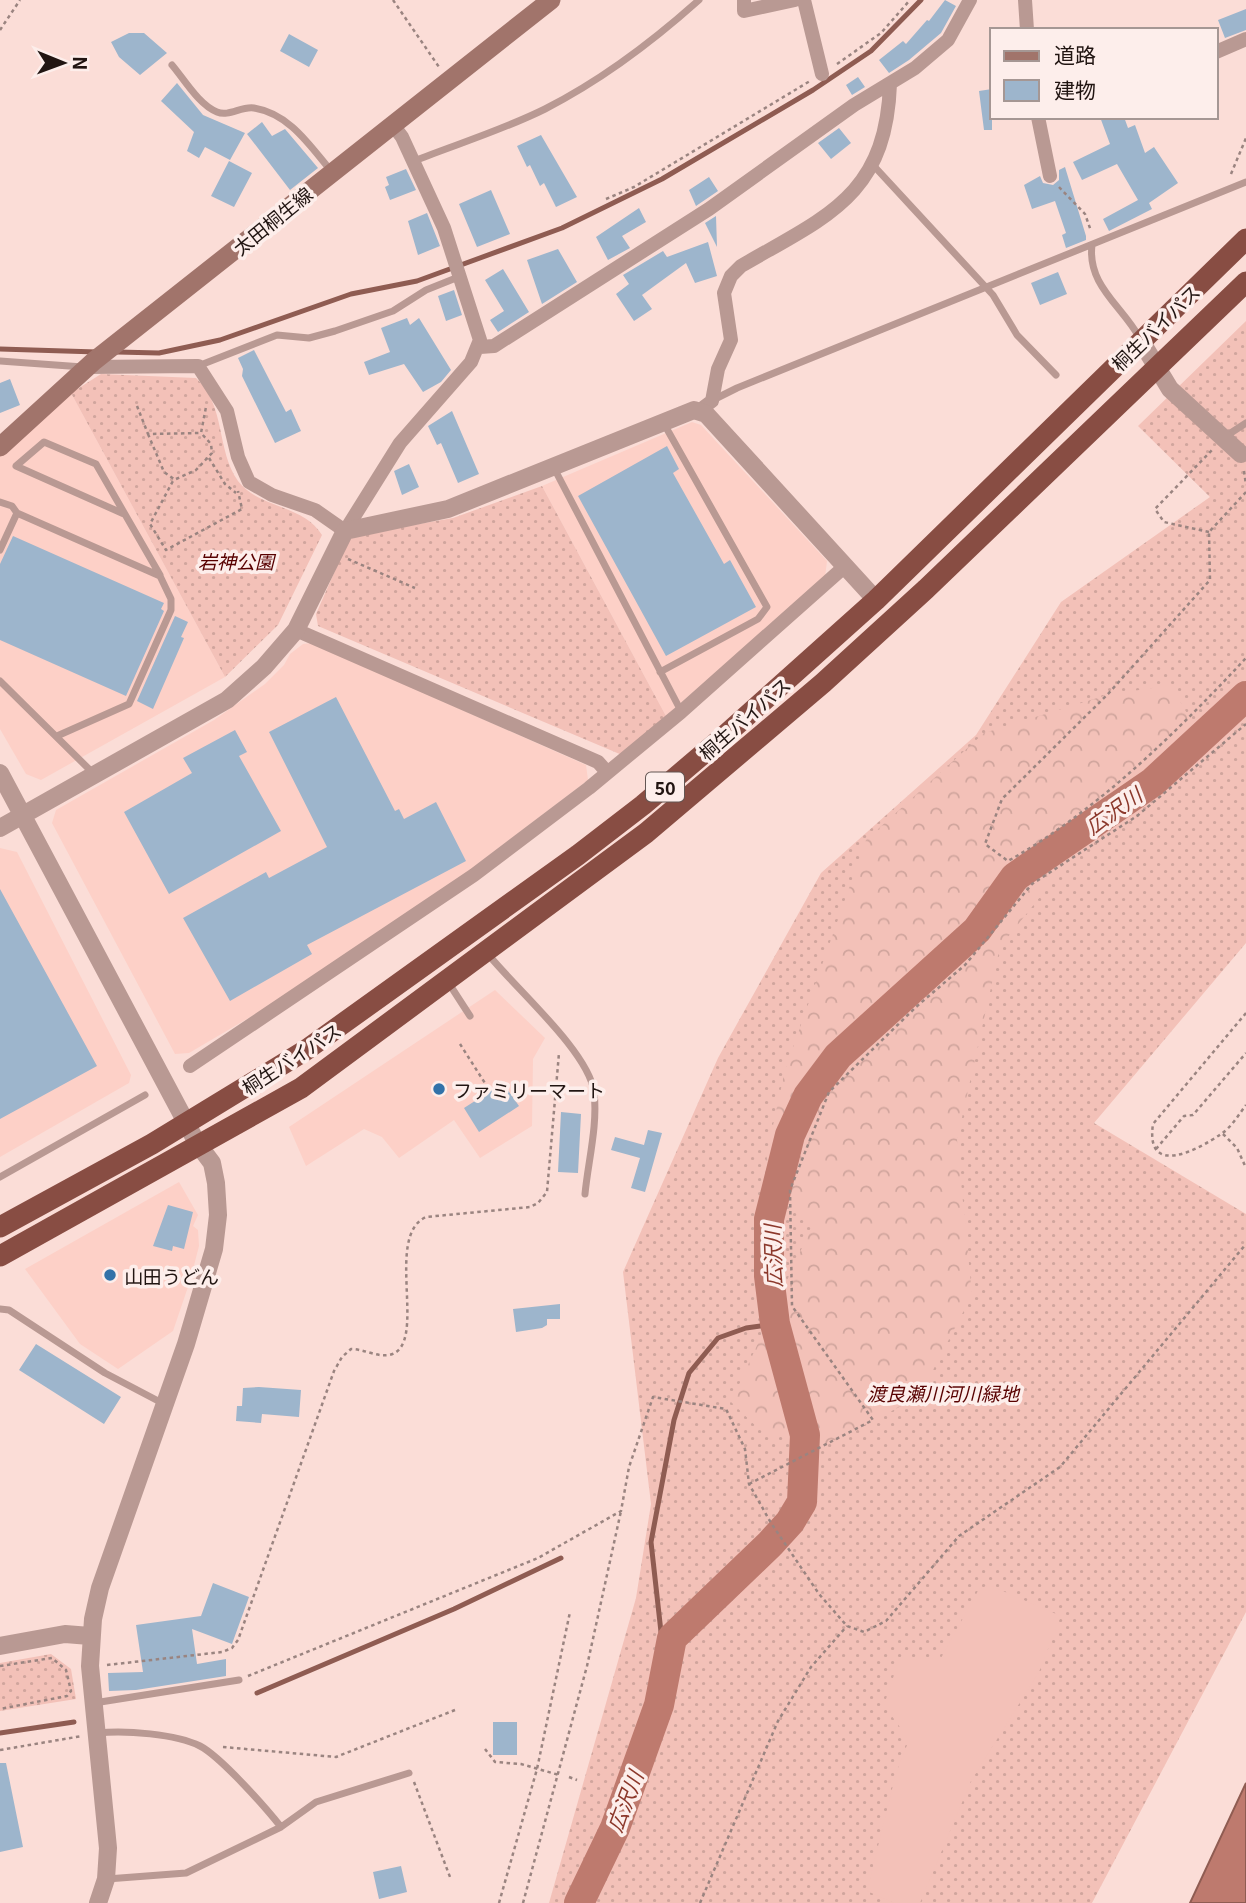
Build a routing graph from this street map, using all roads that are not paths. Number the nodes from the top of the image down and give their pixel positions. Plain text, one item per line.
1 (551, 0) edge
2 (699, 0) edge
3 (744, 0) edge
4 (795, 0) edge
5 (804, 0) edge
6 (970, 0) edge
7 (1025, 0) edge
8 (1027, 28) edge
9 (1246, 39) edge
10 (1218, 51) edge
11 (172, 65) dead end
12 (822, 74) road end
13 (890, 84) junction
14 (1038, 119) edge
15 (393, 125) junction
16 (414, 161) junction
17 (873, 165) junction
18 (332, 172) junction
19 (1050, 176) road end
20 (1246, 182) edge
21 (1246, 239) edge
22 (1092, 245) junction
23 (459, 269) junction
24 (1246, 282) edge
25 (986, 288) junction
26 (1141, 341) junction
27 (480, 347) junction
28 (0, 361) edge
29 (90, 364) junction
30 (198, 366) junction
31 (1155, 368) junction
32 (1056, 375) dead end
33 (706, 405) junction
34 (663, 422) junction
35 (1246, 423) edge
36 (1222, 438) junction
37 (0, 447) edge
38 (1243, 453) edge
39 (554, 468) junction
40 (0, 502) edge
41 (17, 513) junction
42 (124, 514) junction
43 (345, 531) junction
44 (0, 550) edge
45 (843, 568) junction
46 (160, 576) junction
47 (876, 600) junction
48 (296, 630) junction
49 (660, 672) junction
50 (0, 681) edge
51 (681, 712) junction
52 (57, 736) junction
53 (607, 772) junction
54 (0, 774) edge
55 (96, 775) junction
56 (23, 815) junction
57 (0, 828) edge
58 (487, 953) junction
59 (448, 982) junction
60 (470, 1016) dead end
61 (190, 1066) dead end
62 (145, 1095) dead end
63 (187, 1121) junction
64 (197, 1143) junction
65 (0, 1177) edge
66 (585, 1194) dead end
67 (0, 1227) edge
68 (0, 1256) edge
69 (0, 1308) edge
70 (165, 1405) junction
71 (90, 1636) junction
72 (0, 1646) edge
73 (239, 1680) road end
74 (94, 1703) junction
75 (91, 1734) junction
76 (409, 1773) road end
77 (281, 1827) junction
78 (106, 1879) junction
79 (98, 1903) edge

1 - 15 main road, 太田桐生線
2 - 16 lane
3 - 4 street
5 - 12 street
6 - 13 street
7 - 8 street
9 - 10 street
11 - 18 lane
13 - 17 street
13 - 27 street
14 - 19 street
15 - 16 street
15 - 18 main road, 太田桐生線
16 - 23 street
17 - 25 lane
17 - 33 street
18 - 29 main road, 太田桐生線
20 - 22 lane
21 - 26 highway, 桐生バイパス / 50
22 - 25 lane
22 - 26 lane
23 - 27 street
23 - 30 lane
24 - 31 highway, 桐生バイパス / 50
25 - 32 lane
25 - 33 lane
26 - 31 street
26 - 47 highway, 桐生バイパス / 50
27 - 43 street
28 - 29 lane
29 - 30 street
29 - 37 main road, 太田桐生線
30 - 43 street
31 - 36 street
31 - 58 highway, 桐生バイパス / 50
33 - 34 street
33 - 45 street
34 - 39 street
34 - 49 lane
35 - 36 lane
36 - 38 street
39 - 43 street
39 - 49 lane
40 - 41 lane
41 - 44 lane
41 - 46 lane
42 - 42 lane
42 - 46 lane
43 - 48 street
45 - 47 street
45 - 51 street
46 - 52 lane
47 - 63 highway, 桐生バイパス / 50
48 - 53 street
48 - 55 street
49 - 51 lane
50 - 52 lane
51 - 53 street
52 - 55 lane
53 - 61 street
54 - 56 street
55 - 56 street
56 - 57 street
56 - 63 street
58 - 59 highway, 桐生バイパス / 50
58 - 66 lane
59 - 60 lane
59 - 64 highway, 桐生バイパス / 50
62 - 65 lane
63 - 64 street
63 - 67 highway, 桐生バイパス / 50
64 - 68 highway, 桐生バイパス / 50
64 - 70 street
69 - 70 lane
70 - 71 street
71 - 72 street
71 - 74 street
73 - 74 lane
74 - 75 street
75 - 77 lane
75 - 78 street
76 - 77 lane
77 - 78 lane
78 - 79 street

